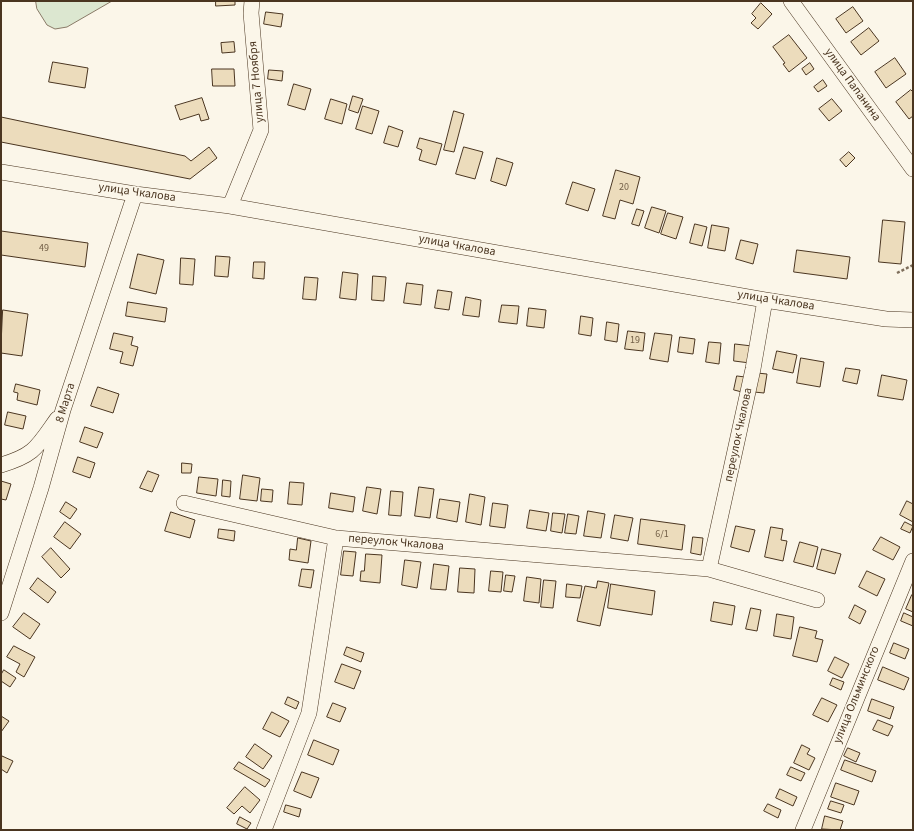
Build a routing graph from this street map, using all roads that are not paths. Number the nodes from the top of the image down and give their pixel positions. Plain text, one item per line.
1 (252, 1) edge
2 (791, 1) edge
3 (913, 169) edge
4 (1, 172) edge
5 (135, 194) junction
6 (230, 206) junction
7 (765, 300) junction
8 (913, 320) edge
9 (63, 410) junction
10 (1, 465) edge
11 (184, 503) dead end
12 (336, 538) junction
13 (913, 561) edge
14 (709, 569) junction
15 (817, 600) dead end
16 (1, 613) edge
17 (264, 830) edge
18 (803, 830) edge

1 - 6 street, улица 7 Ноября
2 - 3 street, улица Папанина
4 - 5 street, улица Чкалова
5 - 6 street, улица Чкалова
5 - 9 street, 8 Марта
6 - 7 street, улица Чкалова
7 - 8 street, улица Чкалова
7 - 14 street, переулок Чкалова
9 - 10 street
9 - 16 street, 8 Марта
11 - 12 street
12 - 14 street, переулок Чкалова
12 - 17 street, переулок Чкалова
13 - 18 street, улица Ольминского
14 - 15 street, переулок Чкалова

